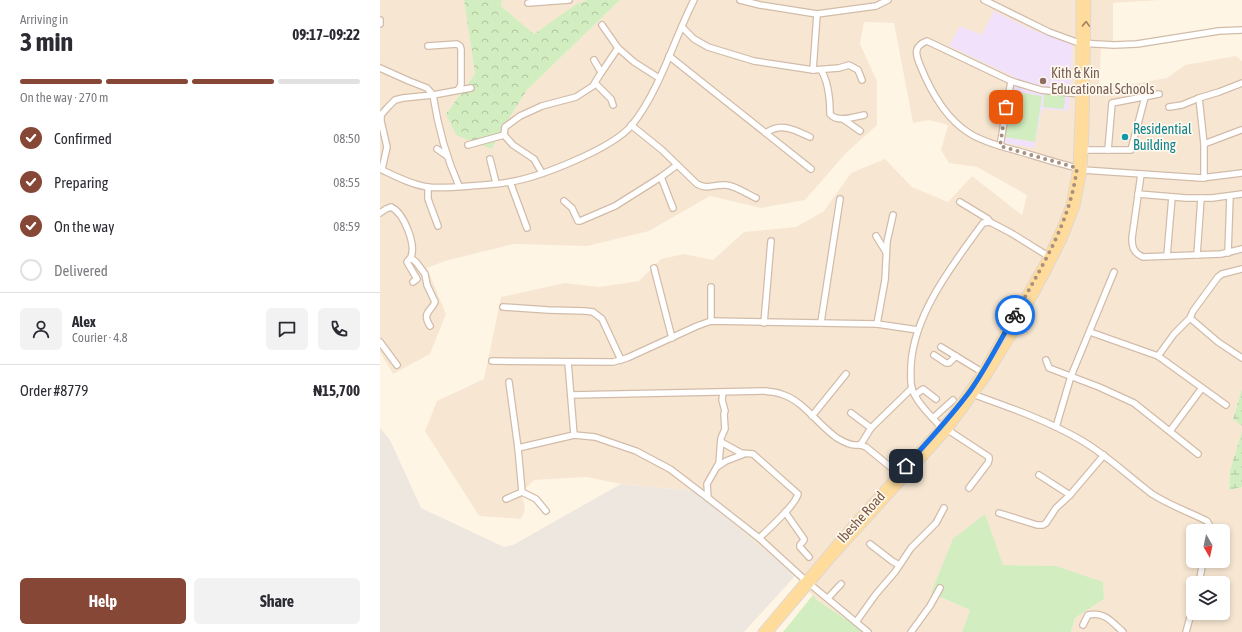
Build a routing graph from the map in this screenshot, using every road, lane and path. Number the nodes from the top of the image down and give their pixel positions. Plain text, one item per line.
1 (569, 0) edge
2 (694, 0) edge
3 (740, 0) edge
4 (888, 0) edge
5 (984, 0) edge
6 (1080, 0) edge
7 (1087, 0) edge
8 (528, 3) dead end
9 (817, 14) junction
10 (380, 20) edge
11 (380, 24) edge
12 (602, 25) dead end
13 (682, 27) junction
14 (1242, 30) edge
15 (1082, 43) junction
16 (428, 46) dead end
17 (618, 48) junction
18 (670, 56) junction
19 (594, 60) dead end
20 (380, 68) edge
21 (813, 70) junction
22 (820, 70) junction
23 (601, 72) junction
24 (659, 78) junction
25 (862, 80) dead end
26 (1010, 81) junction
27 (1242, 82) edge
28 (595, 83) junction
29 (471, 88) dead end
30 (458, 90) junction
31 (1080, 94) junction
32 (1159, 94) dead end
33 (433, 95) junction
34 (1144, 98) junction
35 (1199, 98) junction
36 (614, 105) dead end
37 (1170, 107) dead end
38 (864, 116) dead end
39 (843, 119) junction
40 (631, 125) junction
41 (1240, 130) dead end
42 (860, 131) dead end
43 (766, 132) junction
44 (504, 135) junction
45 (810, 137) dead end
46 (1204, 144) junction
47 (468, 145) dead end
48 (1000, 146) junction
49 (437, 148) dead end
50 (1084, 150) junction
51 (1108, 150) junction
52 (447, 156) junction
53 (490, 159) dead end
54 (676, 165) junction
55 (381, 169) edge
56 (811, 169) dead end
57 (1080, 169) junction
58 (542, 172) junction
59 (1242, 173) edge
60 (1141, 174) junction
61 (661, 177) junction
62 (1204, 178) junction
63 (510, 182) junction
64 (496, 183) junction
65 (459, 186) junction
66 (428, 187) junction
67 (1138, 194) junction
68 (1242, 194) edge
69 (1230, 196) junction
70 (1172, 197) junction
71 (756, 198) dead end
72 (1202, 198) junction
73 (840, 199) dead end
74 (564, 201) dead end
75 (960, 202) dead end
76 (673, 208) dead end
77 (380, 213) edge
78 (894, 215) dead end
79 (990, 222) junction
80 (438, 226) dead end
81 (528, 228) dead end
82 (876, 236) dead end
83 (771, 241) dead end
84 (1242, 249) edge
85 (886, 252) junction
86 (1228, 253) junction
87 (1196, 255) junction
88 (1048, 256) junction
89 (1168, 256) junction
90 (411, 258) junction
91 (654, 268) dead end
92 (1242, 269) edge
93 (1114, 272) dead end
94 (413, 282) dead end
95 (711, 287) dead end
96 (503, 307) dead end
97 (1190, 318) junction
98 (711, 321) junction
99 (821, 322) junction
100 (764, 323) junction
101 (877, 324) junction
102 (430, 326) dead end
103 (918, 330) junction
104 (1090, 332) junction
105 (672, 338) junction
106 (380, 342) edge
107 (941, 347) dead end
108 (934, 355) dead end
109 (956, 356) junction
110 (1158, 356) junction
111 (1242, 358) edge
112 (621, 360) junction
113 (1046, 360) dead end
114 (492, 362) dead end
115 (568, 362) junction
116 (397, 365) dead end
117 (982, 372) junction
118 (846, 374) dead end
119 (1071, 376) junction
120 (509, 382) dead end
121 (912, 388) junction
122 (1202, 388) junction
123 (723, 393) junction
124 (973, 393) junction
125 (571, 395) junction
126 (915, 395) junction
127 (936, 398) dead end
128 (953, 400) dead end
129 (1226, 405) dead end
130 (851, 413) dead end
131 (812, 416) junction
132 (933, 418) junction
133 (1056, 427) junction
134 (871, 428) junction
135 (945, 428) junction
136 (1170, 431) junction
137 (574, 435) junction
138 (720, 442) junction
139 (861, 444) junction
140 (518, 448) junction
141 (747, 454) junction
142 (1198, 454) dead end
143 (1104, 456) junction
144 (717, 467) junction
145 (899, 474) junction
146 (1039, 475) dead end
147 (968, 488) dead end
148 (522, 492) junction
149 (1070, 495) junction
150 (708, 498) junction
151 (506, 499) dead end
152 (944, 508) dead end
153 (546, 511) dead end
154 (785, 512) junction
155 (999, 513) dead end
156 (1209, 524) edge
157 (759, 538) junction
158 (870, 544) dead end
159 (809, 557) dead end
160 (899, 565) junction
161 (808, 582) junction
162 (841, 584) dead end
163 (940, 588) dead end
164 (828, 598) junction
165 (1189, 620) edge
166 (856, 622) junction
167 (1083, 625) dead end
168 (762, 632) edge
169 (769, 632) edge
170 (868, 632) edge
171 (911, 632) edge
172 (1124, 632) edge
173 (1186, 632) edge

1 - 8 street
2 - 13 street
3 - 9 street
4 - 9 street
5 - 15 street
6 - 15 main road, Ibeshe Road
15 -> 7 main road, Ibeshe Road
9 - 21 street
10 - 11 street
12 - 17 street
13 - 18 street
13 - 21 street
14 - 15 street
15 - 31 main road, Ibeshe Road
15 - 50 main road, Ibeshe Road
16 - 30 street
17 - 23 street
17 - 24 street
18 - 24 street
18 - 43 street
19 - 23 street
20 - 33 street
21 - 22 street
22 - 25 street
22 - 39 street
23 - 28 street
24 - 40 street
26 - 31 street
26 - 48 street
26 - 48 street
27 - 35 street
28 - 36 street
28 - 44 street
29 - 30 street
30 - 33 street
31 - 57 main road, Ibeshe Road
32 - 34 street
33 - 52 street
33 - 55 street
34 - 51 street
34 - 51 street
35 - 37 street
35 - 46 street
38 - 39 street
39 - 42 street
40 - 54 street
40 - 58 street
41 - 46 street
43 - 45 street
43 - 56 street
44 - 47 street
44 - 58 street
46 - 62 street
48 - 57 street
49 - 52 street
50 - 51 street
50 - 57 main road, Ibeshe Road
52 - 65 street
53 - 64 street
54 - 61 street
54 - 71 street
55 - 66 street
57 - 60 street
57 - 88 main road, Ibeshe Road
57 - 124 main road, Ibeshe Road
58 - 63 street
59 - 62 street
60 - 62 street
60 - 67 street
61 - 74 street
61 - 76 street
63 - 64 street
63 - 81 street
64 - 65 street
65 - 66 street
66 - 80 street
67 - 70 street
67 - 89 street
68 - 69 street
69 - 72 street
69 - 86 street
70 - 72 street
70 - 89 street
72 - 87 street
73 - 99 street
75 - 79 street
77 - 90 street
78 - 85 street
79 - 88 street
79 - 103 street
82 - 85 street
83 - 100 street
84 - 86 street
85 - 101 street
86 - 87 street
87 - 89 street
88 - 117 main road, Ibeshe Road
90 - 94 street
90 - 102 street
91 - 105 street
92 - 97 street
93 - 104 street
95 - 98 street
96 - 112 street
97 - 110 street
97 - 111 street
98 - 100 street
98 - 105 street
99 - 100 street
99 - 101 street
101 - 103 street
103 - 121 street
104 - 110 street
104 - 119 street
105 - 112 street
106 - 116 street
107 - 109 street
108 - 109 street
109 - 117 street
110 - 122 street
112 - 115 street
113 - 119 street
114 - 115 street
115 - 125 street
117 - 124 main road, Ibeshe Road
118 - 131 street
119 - 133 street
119 - 136 street
120 - 140 street
121 - 126 street
121 - 134 street
122 - 129 street
122 - 136 street
123 - 125 street
123 - 131 street
123 - 138 street
124 - 133 street
124 - 135 main road, Ibeshe Road
125 - 137 street
126 - 127 street
126 - 132 street
128 - 132 street
130 - 134 street
131 - 139 street
132 - 135 street
133 - 143 street
134 - 139 street
135 - 145 main road, Ibeshe Road
135 - 147 street
135 - 161 main road, Ibeshe Road
136 - 142 street
137 - 140 street
137 - 150 street
138 - 141 street
138 - 144 street
139 - 145 street
140 - 148 street
141 - 144 street
141 - 154 street
143 - 149 street
143 - 156 street
144 - 150 street
145 - 161 main road, Ibeshe Road
146 - 149 street
148 - 151 street
148 - 153 street
149 - 155 street
150 - 157 street
152 - 160 street
154 - 157 street
154 - 159 street
157 - 161 street
158 - 160 street
160 - 166 street
161 - 164 street
161 - 168 main road, Ibeshe Road
161 - 169 main road, Ibeshe Road
162 - 164 street
163 - 171 street
164 - 166 street
165 - 173 street
166 - 170 street
167 - 172 street

